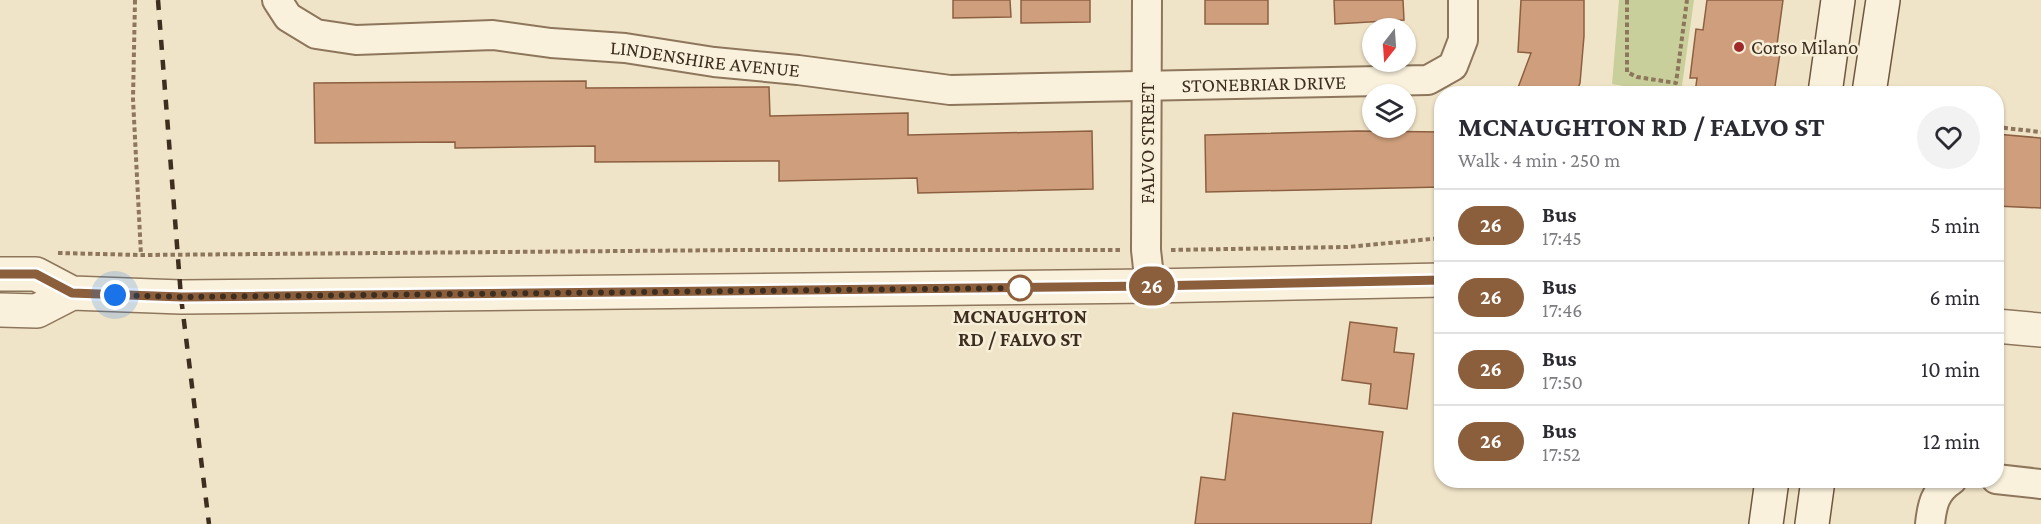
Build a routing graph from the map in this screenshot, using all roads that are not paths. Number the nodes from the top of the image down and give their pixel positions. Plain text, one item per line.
1 (277, 0) edge
2 (1147, 0) edge
3 (1463, 0) edge
4 (1838, 0) edge
5 (1883, 0) edge
6 (1148, 86) junction
7 (1826, 86) edge
8 (1870, 86) edge
9 (0, 274) edge
10 (1434, 280) edge
11 (1150, 286) junction
12 (72, 293) junction
13 (0, 310) edge
14 (2004, 327) edge
15 (2041, 330) edge
16 (2004, 480) edge
17 (2041, 484) edge
18 (1771, 488) edge
19 (1817, 488) edge
20 (1942, 488) edge
21 (1766, 524) edge
22 (1812, 524) edge
23 (1930, 524) edge

1 - 6 street, LINDENSHIRE AVENUE
2 - 6 street, FALVO STREET
3 - 6 street, STONEBRIAR DRIVE
4 - 7 street
5 - 8 street
6 - 11 street, FALVO STREET
9 - 12 street
10 - 11 street
11 - 12 street
12 - 13 street
14 - 15 street
16 - 17 street
18 - 21 street
19 - 22 street
20 - 23 street

